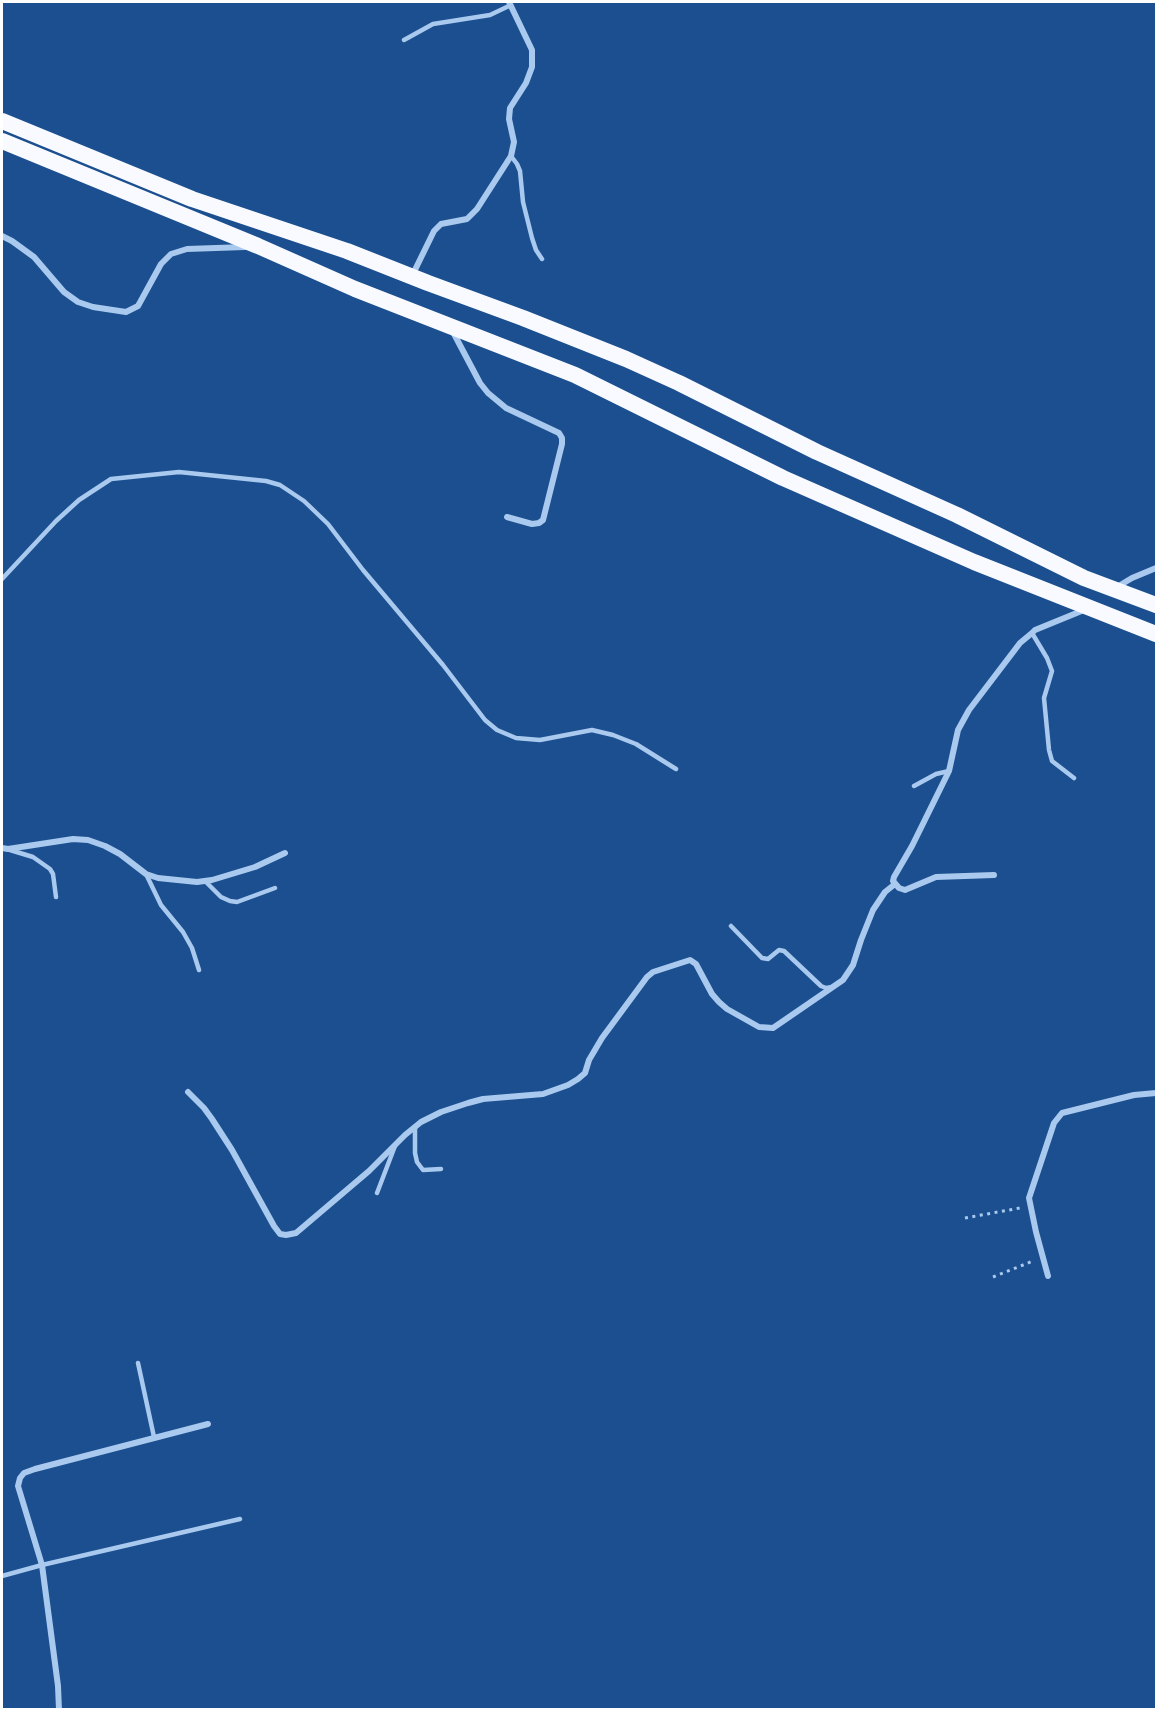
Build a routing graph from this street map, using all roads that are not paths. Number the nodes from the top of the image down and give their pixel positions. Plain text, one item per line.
1 (510, 3) edge
2 (404, 39) dead end
3 (2, 121) edge
4 (2, 141) edge
5 (511, 156) junction
6 (2, 236) edge
7 (258, 246) junction
8 (542, 259) dead end
9 (411, 277) junction
10 (450, 326) junction
11 (507, 517) dead end
12 (1156, 568) edge
13 (2, 579) edge
14 (1114, 589) dead end
15 (1156, 605) edge
16 (1089, 608) dead end
17 (1032, 633) junction
18 (1156, 634) edge
19 (676, 769) dead end
20 (949, 771) junction
21 (1074, 778) dead end
22 (914, 786) dead end
23 (5, 848) edge
24 (285, 853) dead end
25 (146, 874) junction
26 (994, 876) dead end
27 (205, 881) junction
28 (895, 884) junction
29 (275, 888) dead end
30 (56, 897) dead end
31 (731, 926) dead end
32 (199, 970) dead end
33 (837, 985) junction
34 (188, 1092) dead end
35 (1156, 1093) edge
36 (415, 1127) junction
37 (395, 1146) junction
38 (441, 1169) dead end
39 (377, 1192) dead end
40 (1048, 1276) dead end
41 (138, 1363) dead end
42 (208, 1424) dead end
43 (154, 1437) junction
44 (240, 1519) dead end
45 (42, 1565) junction
46 (2, 1576) edge
47 (59, 1710) edge

1 - 2 lane
1 - 5 street
3 - 9 highway
4 - 7 highway
5 - 8 lane
5 - 9 street
6 - 7 street
7 - 10 highway
9 - 15 highway
10 - 11 street
10 - 18 highway
12 - 14 street
13 - 19 lane
16 - 17 street
17 - 20 street
17 - 21 lane
20 - 22 lane
20 - 28 street
23 - 25 street
23 - 30 lane
24 - 27 street
25 - 27 street
25 - 32 lane
26 - 28 street
27 - 29 lane
28 - 33 street
31 - 33 lane
33 - 36 street
34 - 37 street
35 - 40 street
36 - 37 street
36 - 38 lane
37 - 39 lane
41 - 43 lane
42 - 43 street
43 - 45 street
44 - 45 lane
45 - 46 lane
45 - 47 street

